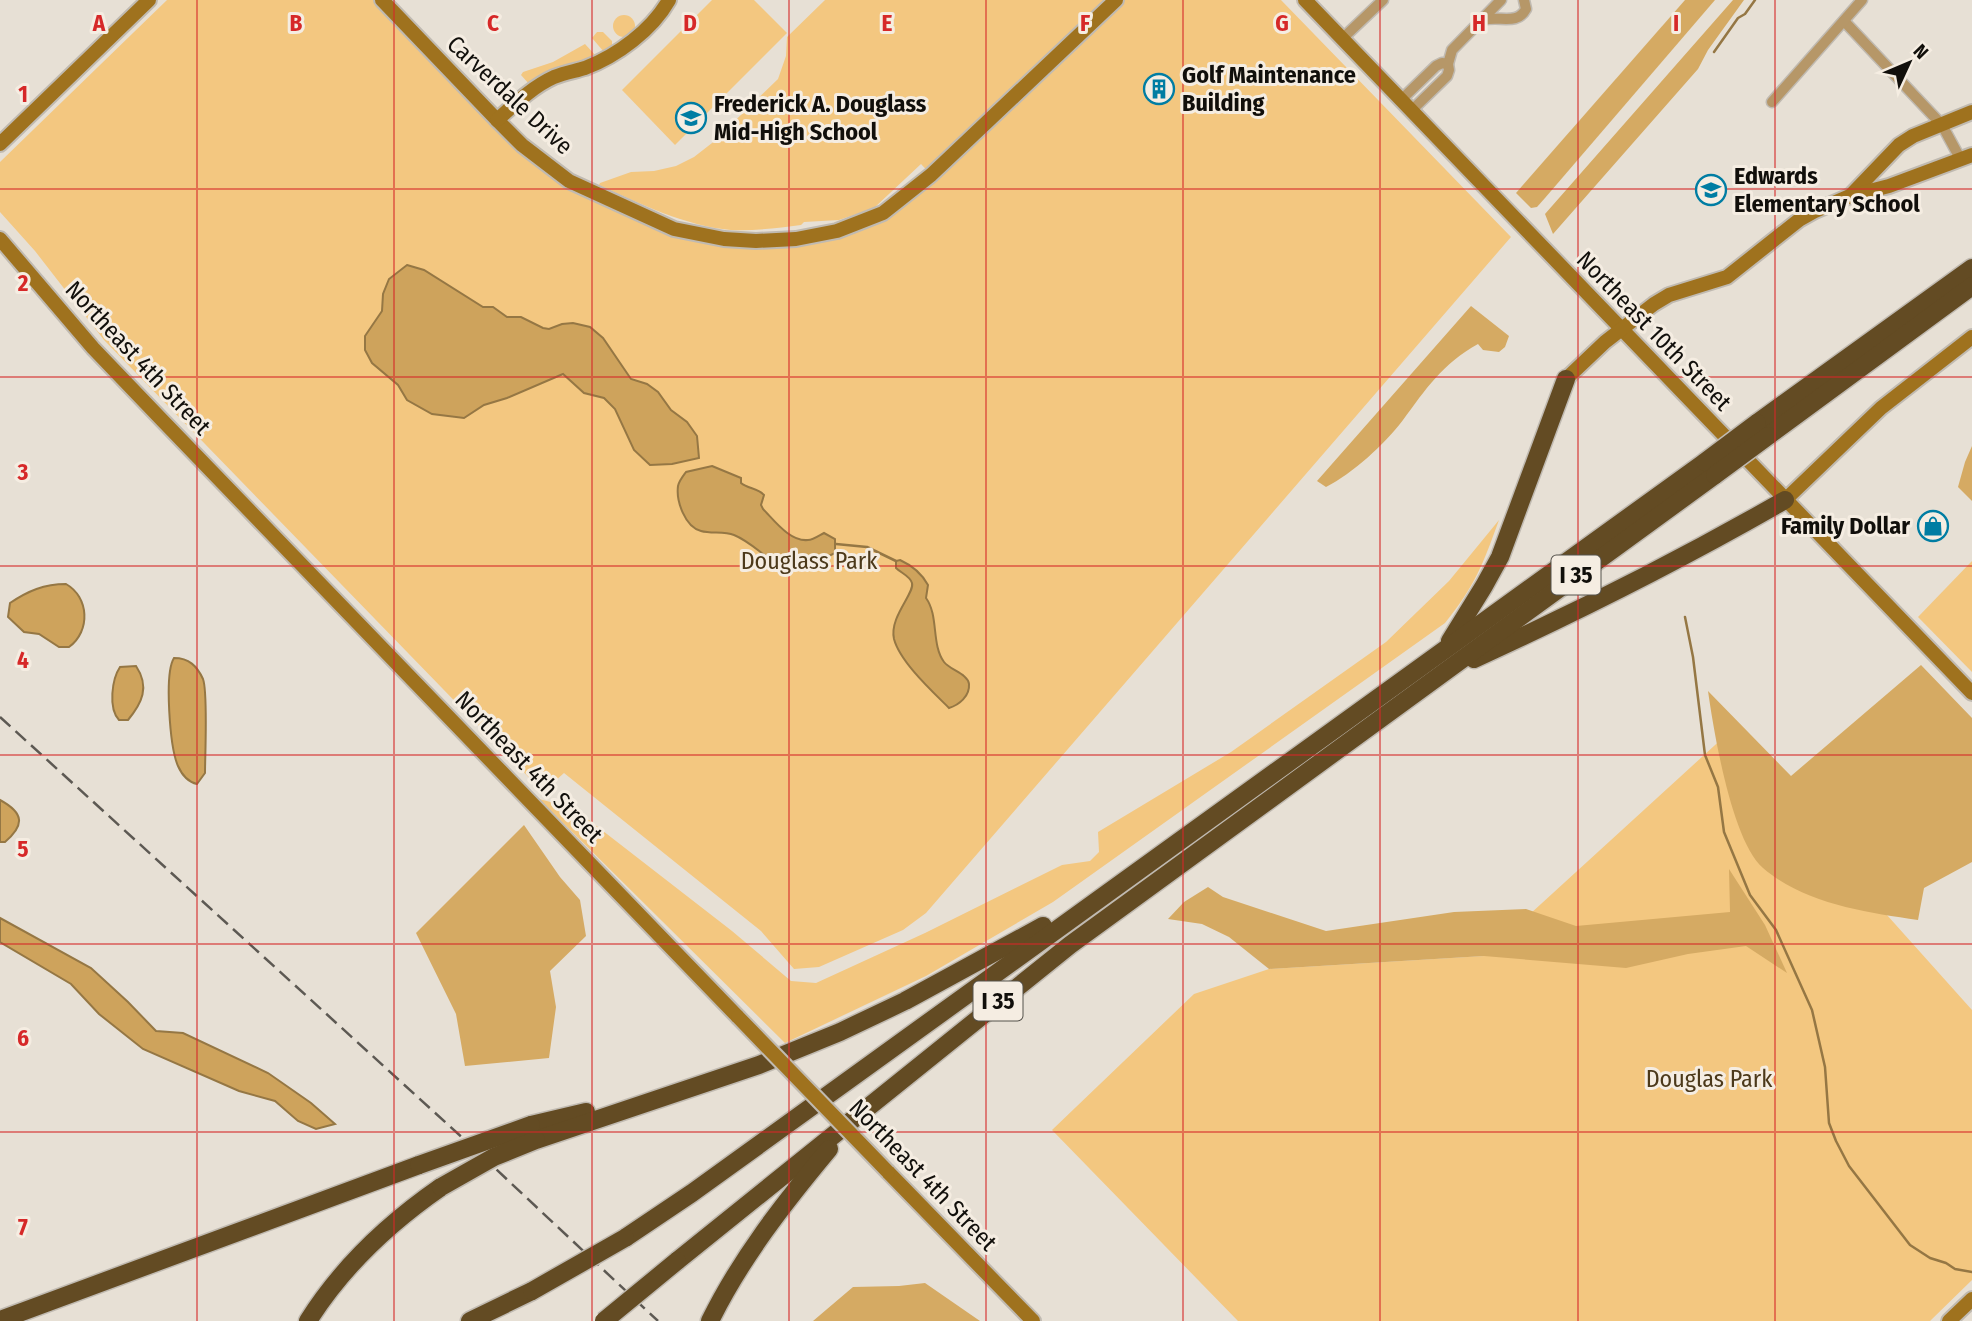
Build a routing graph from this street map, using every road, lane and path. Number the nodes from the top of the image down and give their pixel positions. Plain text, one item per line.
1 (149, 0) edge
2 (382, 0) edge
3 (669, 0) edge
4 (1116, 0) edge
5 (1305, 0) edge
6 (1383, 0) edge
7 (1501, 0) edge
8 (1524, 0) edge
9 (1862, 0) edge
10 (1483, 20) junction
11 (1844, 21) junction
12 (1342, 39) junction
13 (1448, 64) junction
14 (1401, 100) junction
15 (1772, 103) dead end
16 (1412, 111) junction
17 (1972, 111) edge
18 (497, 120) junction
19 (1942, 125) junction
20 (0, 144) edge
21 (1966, 157) edge
22 (1850, 196) junction
23 (0, 239) edge
24 (1972, 268) edge
25 (1972, 286) edge
26 (1621, 330) junction
27 (1972, 337) edge
28 (1566, 379) joint
29 (1763, 429) junction
30 (1710, 468) junction
31 (1785, 500) junction
32 (1446, 648) junction
33 (1438, 676) junction
34 (1972, 693) edge
35 (1108, 891) junction
36 (855, 1117) junction
37 (534, 1132) junction
38 (1972, 1299) edge
39 (713, 1316) edge
40 (0, 1320) edge
41 (308, 1321) edge
42 (470, 1321) edge
43 (604, 1321) edge
44 (1033, 1321) edge
45 (1949, 1321) edge

1 - 20 street
2 - 18 street, Carverdale Drive
3 - 18 street
4 - 18 street, Carverdale Drive
5 - 12 street, Northeast 10th Street
6 - 12 street
7 - 10 street
8 - 10 street
9 - 11 street
10 - 13 street
11 - 15 street
11 - 19 street
12 - 14 street, Northeast 10th Street
13 - 14 street
13 - 16 street
14 - 16 street, Northeast 10th Street
16 - 26 street, Northeast 10th Street
17 - 19 street
19 - 21 street
19 - 22 street
21 - 22 street
22 - 26 street
23 - 44 street, Northeast 4th Street, bridge
24 - 29 highway, I 35
25 - 29 highway, I 35
26 - 28 street
26 - 31 street, Northeast 10th Street
27 - 31 street
28 - 32 highway
29 - 30 highway, I 35, bridge
30 - 32 highway, I 35
30 - 33 highway, I 35
31 - 33 highway
31 - 34 street, Northeast 10th Street
32 - 35 highway, I 35
33 - 36 highway, I 35
35 - 37 highway
35 - 42 highway, I 35, bridge
36 - 39 highway
36 - 43 highway, I 35, bridge
37 - 40 highway, bridge
37 - 41 highway, bridge
38 - 45 street

